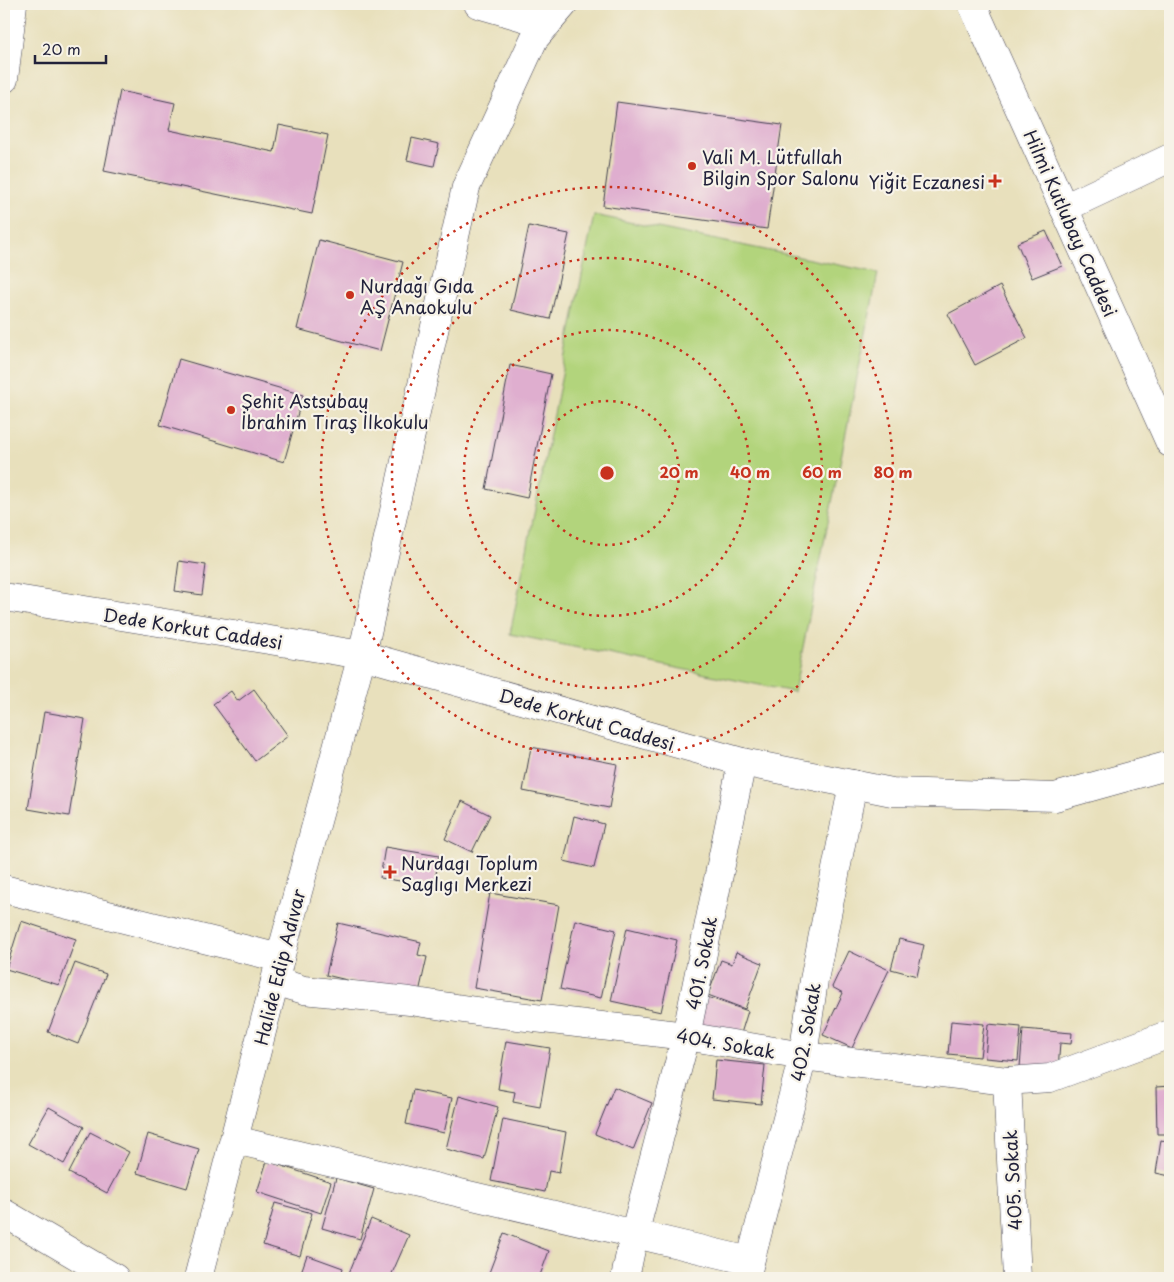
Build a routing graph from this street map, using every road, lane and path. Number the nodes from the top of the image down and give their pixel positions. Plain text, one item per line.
1 (13, 4) edge
2 (478, 4) edge
3 (972, 4) edge
4 (555, 14) edge
5 (4, 78) edge
6 (1170, 158) edge
7 (1064, 208) junction
8 (1170, 443) edge
9 (4, 597) edge
10 (362, 656) junction
11 (742, 762) junction
12 (1170, 765) edge
13 (853, 784) junction
14 (4, 889) edge
15 (278, 970) junction
16 (1170, 1034) edge
17 (686, 1036) junction
18 (802, 1056) junction
19 (1007, 1081) junction
20 (234, 1140) junction
21 (4, 1212) edge
22 (634, 1235) junction
23 (748, 1270) edge
24 (115, 1278) edge
25 (198, 1278) edge
26 (625, 1278) edge
27 (1017, 1278) edge

1 - 5 street
2 - 4 street
3 - 7 street, Hilmi Kutlubay Caddesi
4 - 10 street, Halide Edip Adıvar
6 - 7 street
7 - 8 street, Hilmi Kutlubay Caddesi
9 - 10 street, Dede Korkut Caddesi
10 - 11 street, Dede Korkut Caddesi
10 - 15 street, Halide Edip Adıvar
11 - 13 street, Dede Korkut Caddesi
11 - 17 street, 401. Sokak
12 - 13 street, Dede Korkut Caddesi
13 - 18 street, 402. Sokak
14 - 15 street, 404. Sokak
15 - 17 street, 404. Sokak
15 - 20 street, Halide Edip Adıvar
16 - 19 street, 404. Sokak
17 - 18 street, 404. Sokak
17 - 22 street, 401. Sokak
18 - 19 street, 404. Sokak
18 - 23 street, 402. Sokak
19 - 27 street, 405. Sokak
20 - 22 street
20 - 25 street, Halide Edip Adıvar
21 - 24 street
22 - 23 street
22 - 26 street, 401. Sokak

